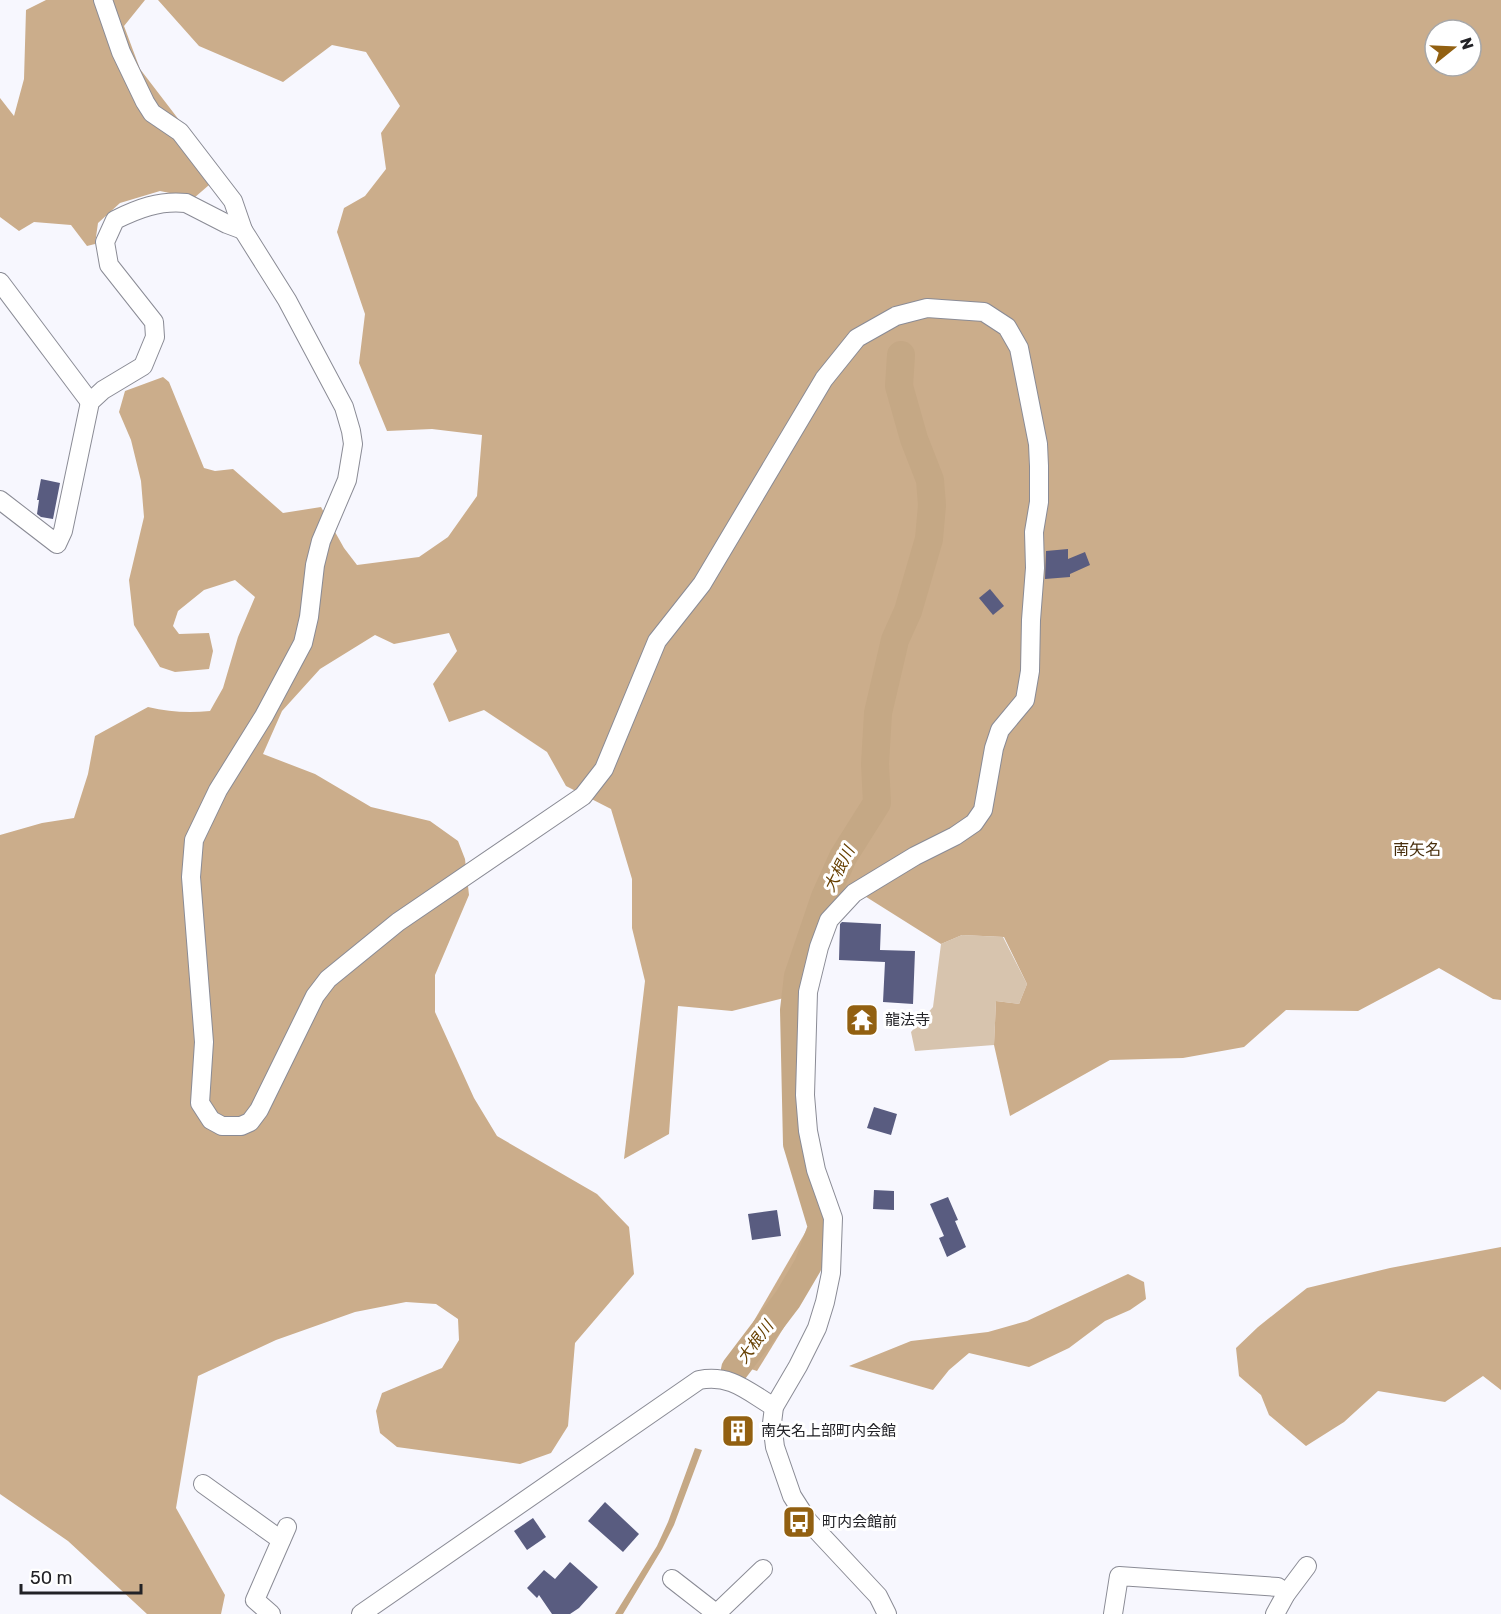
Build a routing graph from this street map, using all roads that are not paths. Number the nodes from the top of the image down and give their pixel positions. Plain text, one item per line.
1 (103, 0) edge
2 (243, 230) junction
3 (0, 282) edge
4 (90, 402) junction
5 (0, 500) edge
6 (774, 1407) junction
7 (203, 1484) dead end
8 (1306, 1566) dead end
9 (763, 1569) dead end
10 (672, 1579) dead end
11 (1286, 1594) junction
12 (368, 1611) edge
13 (271, 1614) edge
14 (716, 1614) edge
15 (887, 1614) edge
16 (1113, 1614) edge
17 (1275, 1614) edge

1 - 2 street
2 - 4 street
2 - 6 street
3 - 4 street
4 - 5 street
6 - 12 street
6 - 15 street
7 - 13 street
8 - 11 street
9 - 14 street
10 - 14 street
11 - 16 street
11 - 17 street

